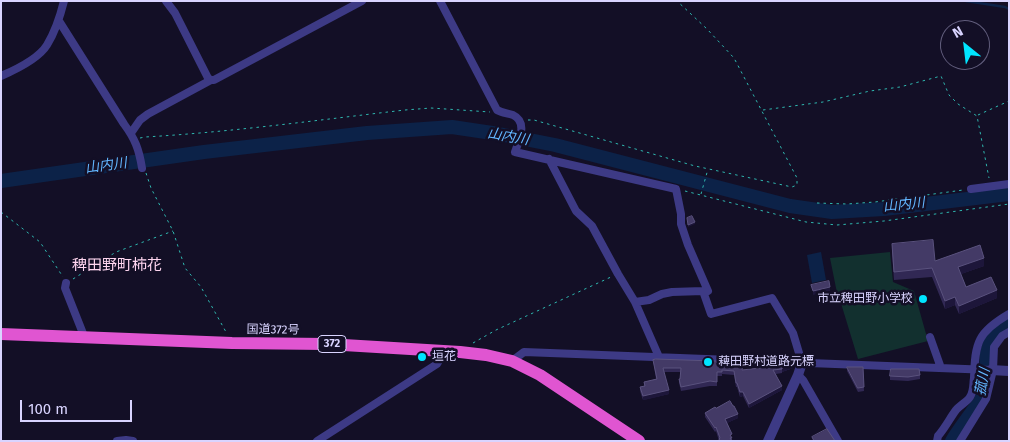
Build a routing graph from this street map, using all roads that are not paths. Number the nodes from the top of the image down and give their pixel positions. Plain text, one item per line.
1 (64, 1) edge
2 (166, 1) edge
3 (362, 1) edge
4 (440, 1) edge
5 (59, 21) junction
6 (1, 76) edge
7 (211, 80) junction
8 (133, 137) junction
9 (549, 159) junction
10 (142, 168) road end
11 (1009, 184) edge
12 (971, 189) road end
13 (66, 282) road end
14 (703, 291) junction
15 (635, 302) junction
16 (1009, 314) edge
17 (1009, 332) edge
18 (1, 334) edge
19 (84, 336) junction
20 (930, 337) dead end
21 (441, 350) junction
22 (659, 357) junction
23 (512, 361) junction
24 (802, 363) junction
25 (941, 368) junction
26 (977, 369) junction
27 (992, 370) junction
28 (1009, 371) edge
29 (798, 375) junction
30 (117, 441) edge
31 (133, 441) edge
32 (316, 441) edge
33 (640, 441) edge
34 (768, 441) edge
35 (838, 441) edge
36 (937, 441) edge
37 (960, 441) edge

1 - 5 street
2 - 7 street
3 - 7 street
4 - 9 street
5 - 6 street
5 - 8 street
7 - 8 street
8 - 10 street
9 - 14 street
9 - 15 street
11 - 12 street
13 - 19 street
14 - 15 street
14 - 24 street
15 - 22 street
16 - 26 street
17 - 27 street
18 - 19 highway, 国道372号 / 372
19 - 21 highway, 国道372号 / 372
20 - 25 street
21 - 23 highway, 国道372号 / 372
21 - 32 street
22 - 23 street
22 - 24 street
23 - 33 highway, 国道372号 / 372
24 - 25 street
24 - 29 street
25 - 26 street
26 - 27 street
26 - 36 street
27 - 28 street
27 - 37 street
29 - 34 street
29 - 35 street
30 - 31 street

